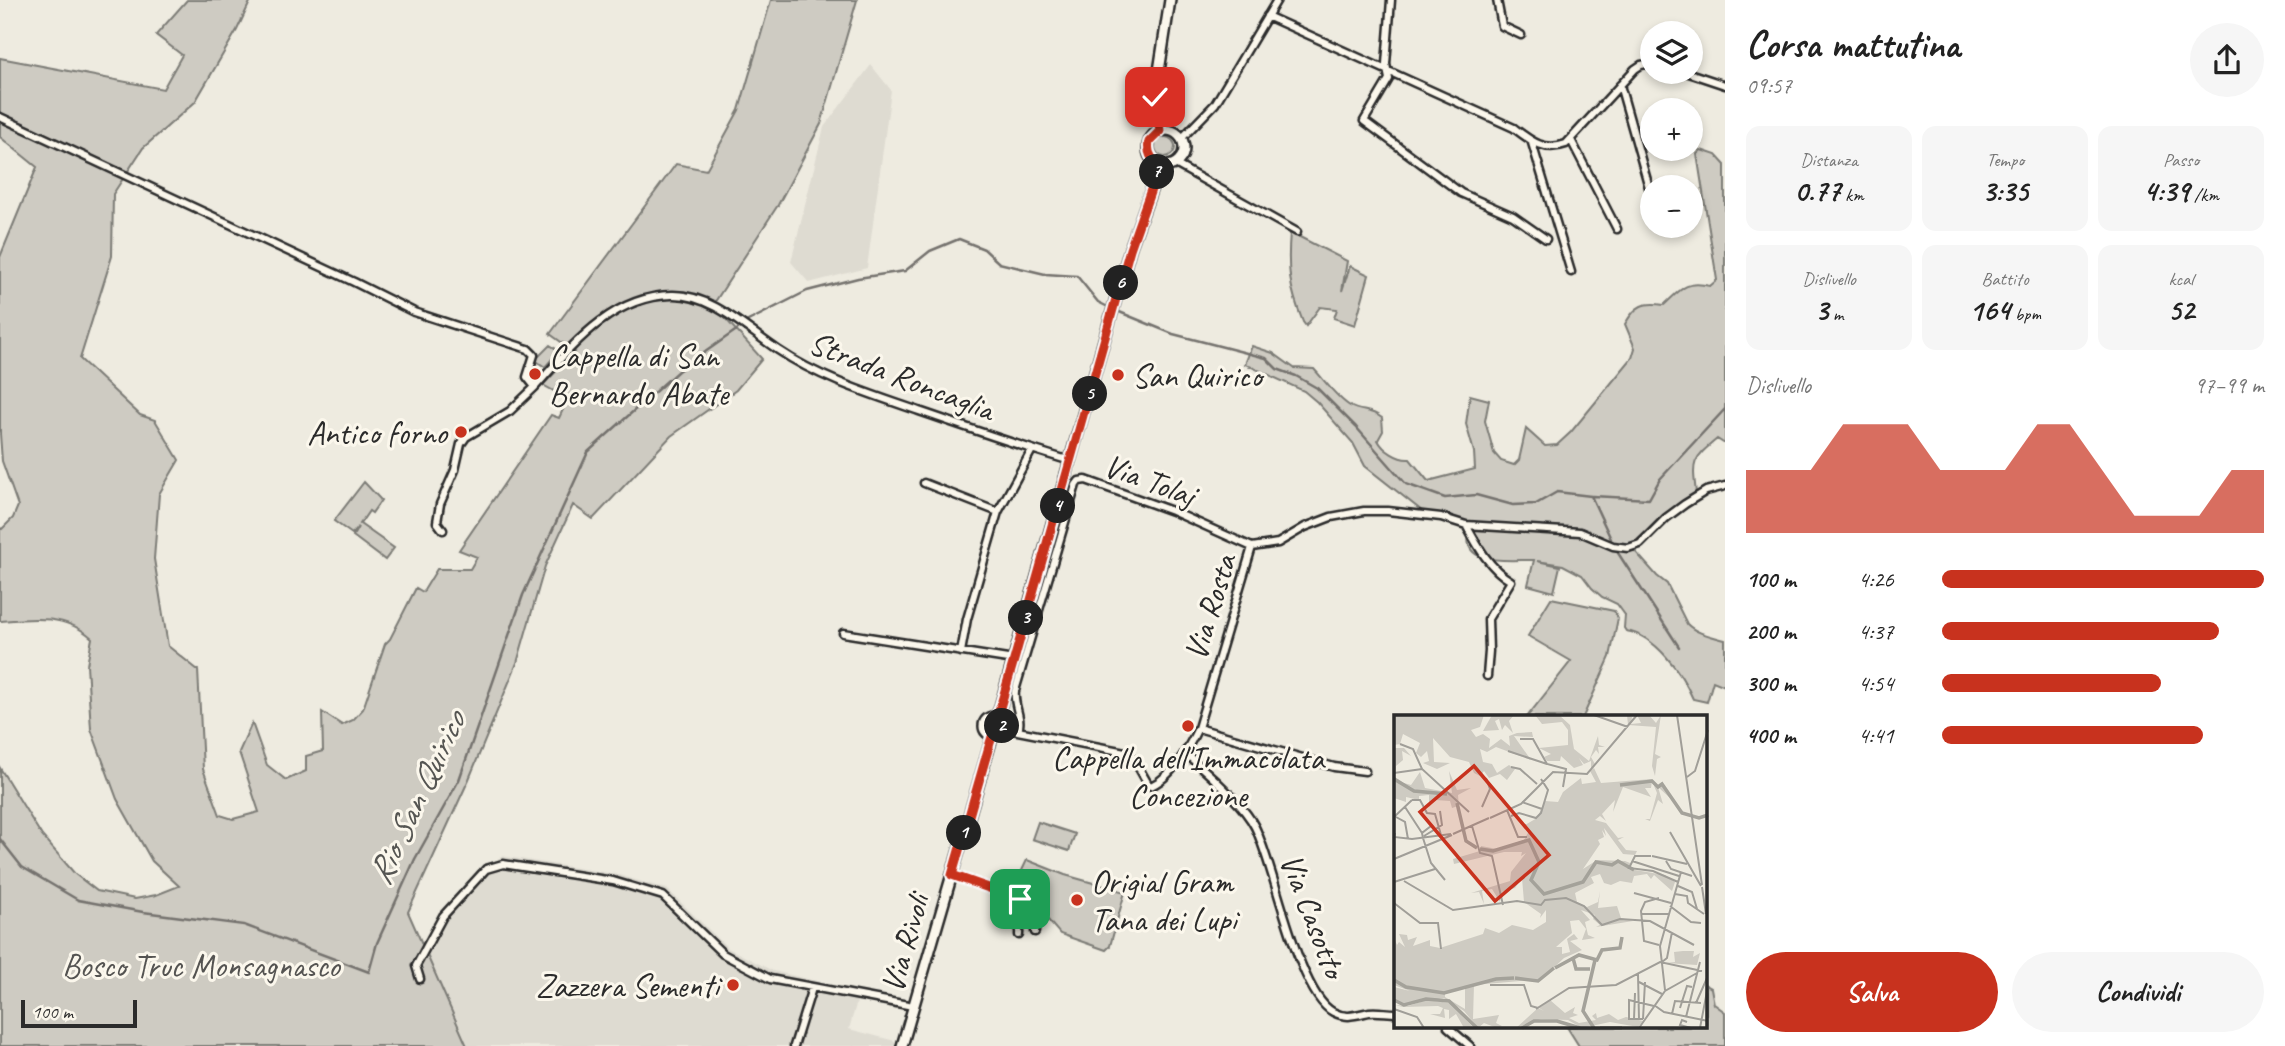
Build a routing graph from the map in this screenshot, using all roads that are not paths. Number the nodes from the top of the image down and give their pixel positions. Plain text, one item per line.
1 (1170, 0) edge
2 (1277, 0) edge
3 (1391, 0) edge
4 (1497, 0) edge
5 (1267, 16) junction
6 (1521, 35) dead end
7 (1640, 66) edge
8 (1387, 72) junction
9 (1703, 78) edge
10 (1620, 85) junction
11 (1725, 85) edge
12 (0, 117) edge
13 (1160, 131) junction
14 (1182, 138) junction
15 (1571, 140) junction
16 (1532, 142) junction
17 (1175, 163) junction
18 (1160, 164) junction
19 (1645, 175) edge
20 (1617, 229) dead end
21 (1297, 232) dead end
22 (1546, 239) dead end
23 (1571, 272) dead end
24 (535, 387) junction
25 (1032, 450) junction
26 (1071, 461) junction
27 (924, 483) dead end
28 (1725, 486) edge
29 (998, 512) junction
30 (1466, 525) junction
31 (443, 530) dead end
32 (1252, 547) junction
33 (843, 633) dead end
34 (961, 652) junction
35 (1014, 660) junction
36 (1486, 676) dead end
37 (995, 717) junction
38 (1002, 728) junction
39 (1198, 728) junction
40 (1018, 731) junction
41 (993, 734) junction
42 (1185, 752) junction
43 (1365, 771) dead end
44 (952, 875) junction
45 (1020, 899) junction
46 (1035, 932) dead end
47 (1019, 935) dead end
48 (420, 979) dead end
49 (812, 988) junction
50 (913, 1006) junction
51 (1394, 1013) edge
52 (1449, 1028) edge
53 (794, 1046) edge
54 (902, 1046) edge
55 (1470, 1046) edge

1 - 13 street
2 - 5 street
3 - 8 street
4 - 6 street
5 - 8 street
5 - 14 street
7 - 10 street
8 - 16 street
8 - 22 street
9 - 11 street
10 - 15 street
10 - 19 street
12 - 24 street
13 - 14 street
13 - 18 street
14 - 17 street
15 - 16 street
15 - 20 street
16 - 23 street
17 - 18 street
17 - 21 street
18 - 26 street, Via Rivoli
24 - 25 street, Strada Roncaglia
24 - 31 street, Strada Roncaglia
25 - 26 street, Strada Roncaglia
25 - 29 street
26 - 35 street, Via Rivoli
27 - 29 street
28 - 30 street, Via Rosta
29 - 34 street
30 - 32 street, Via Rosta
30 - 36 street
32 - 39 street, Via Rosta
32 - 40 street, Via Tolaj
33 - 34 street
34 - 35 street
35 - 37 street, Via Rivoli
37 - 38 street
37 - 41 street, Via Rivoli
38 - 40 street, Via Rosta
38 - 41 street
39 - 42 street, Via Rosta
39 - 43 street
40 - 42 street, Via Rosta
41 - 44 street, Via Rivoli
42 - 51 street, Via Casotto
44 - 45 street
44 - 50 street, Via Rivoli
45 - 46 street
45 - 47 street
48 - 49 street
49 - 50 street
49 - 53 street
50 - 54 street, Via Rivoli
52 - 55 street

